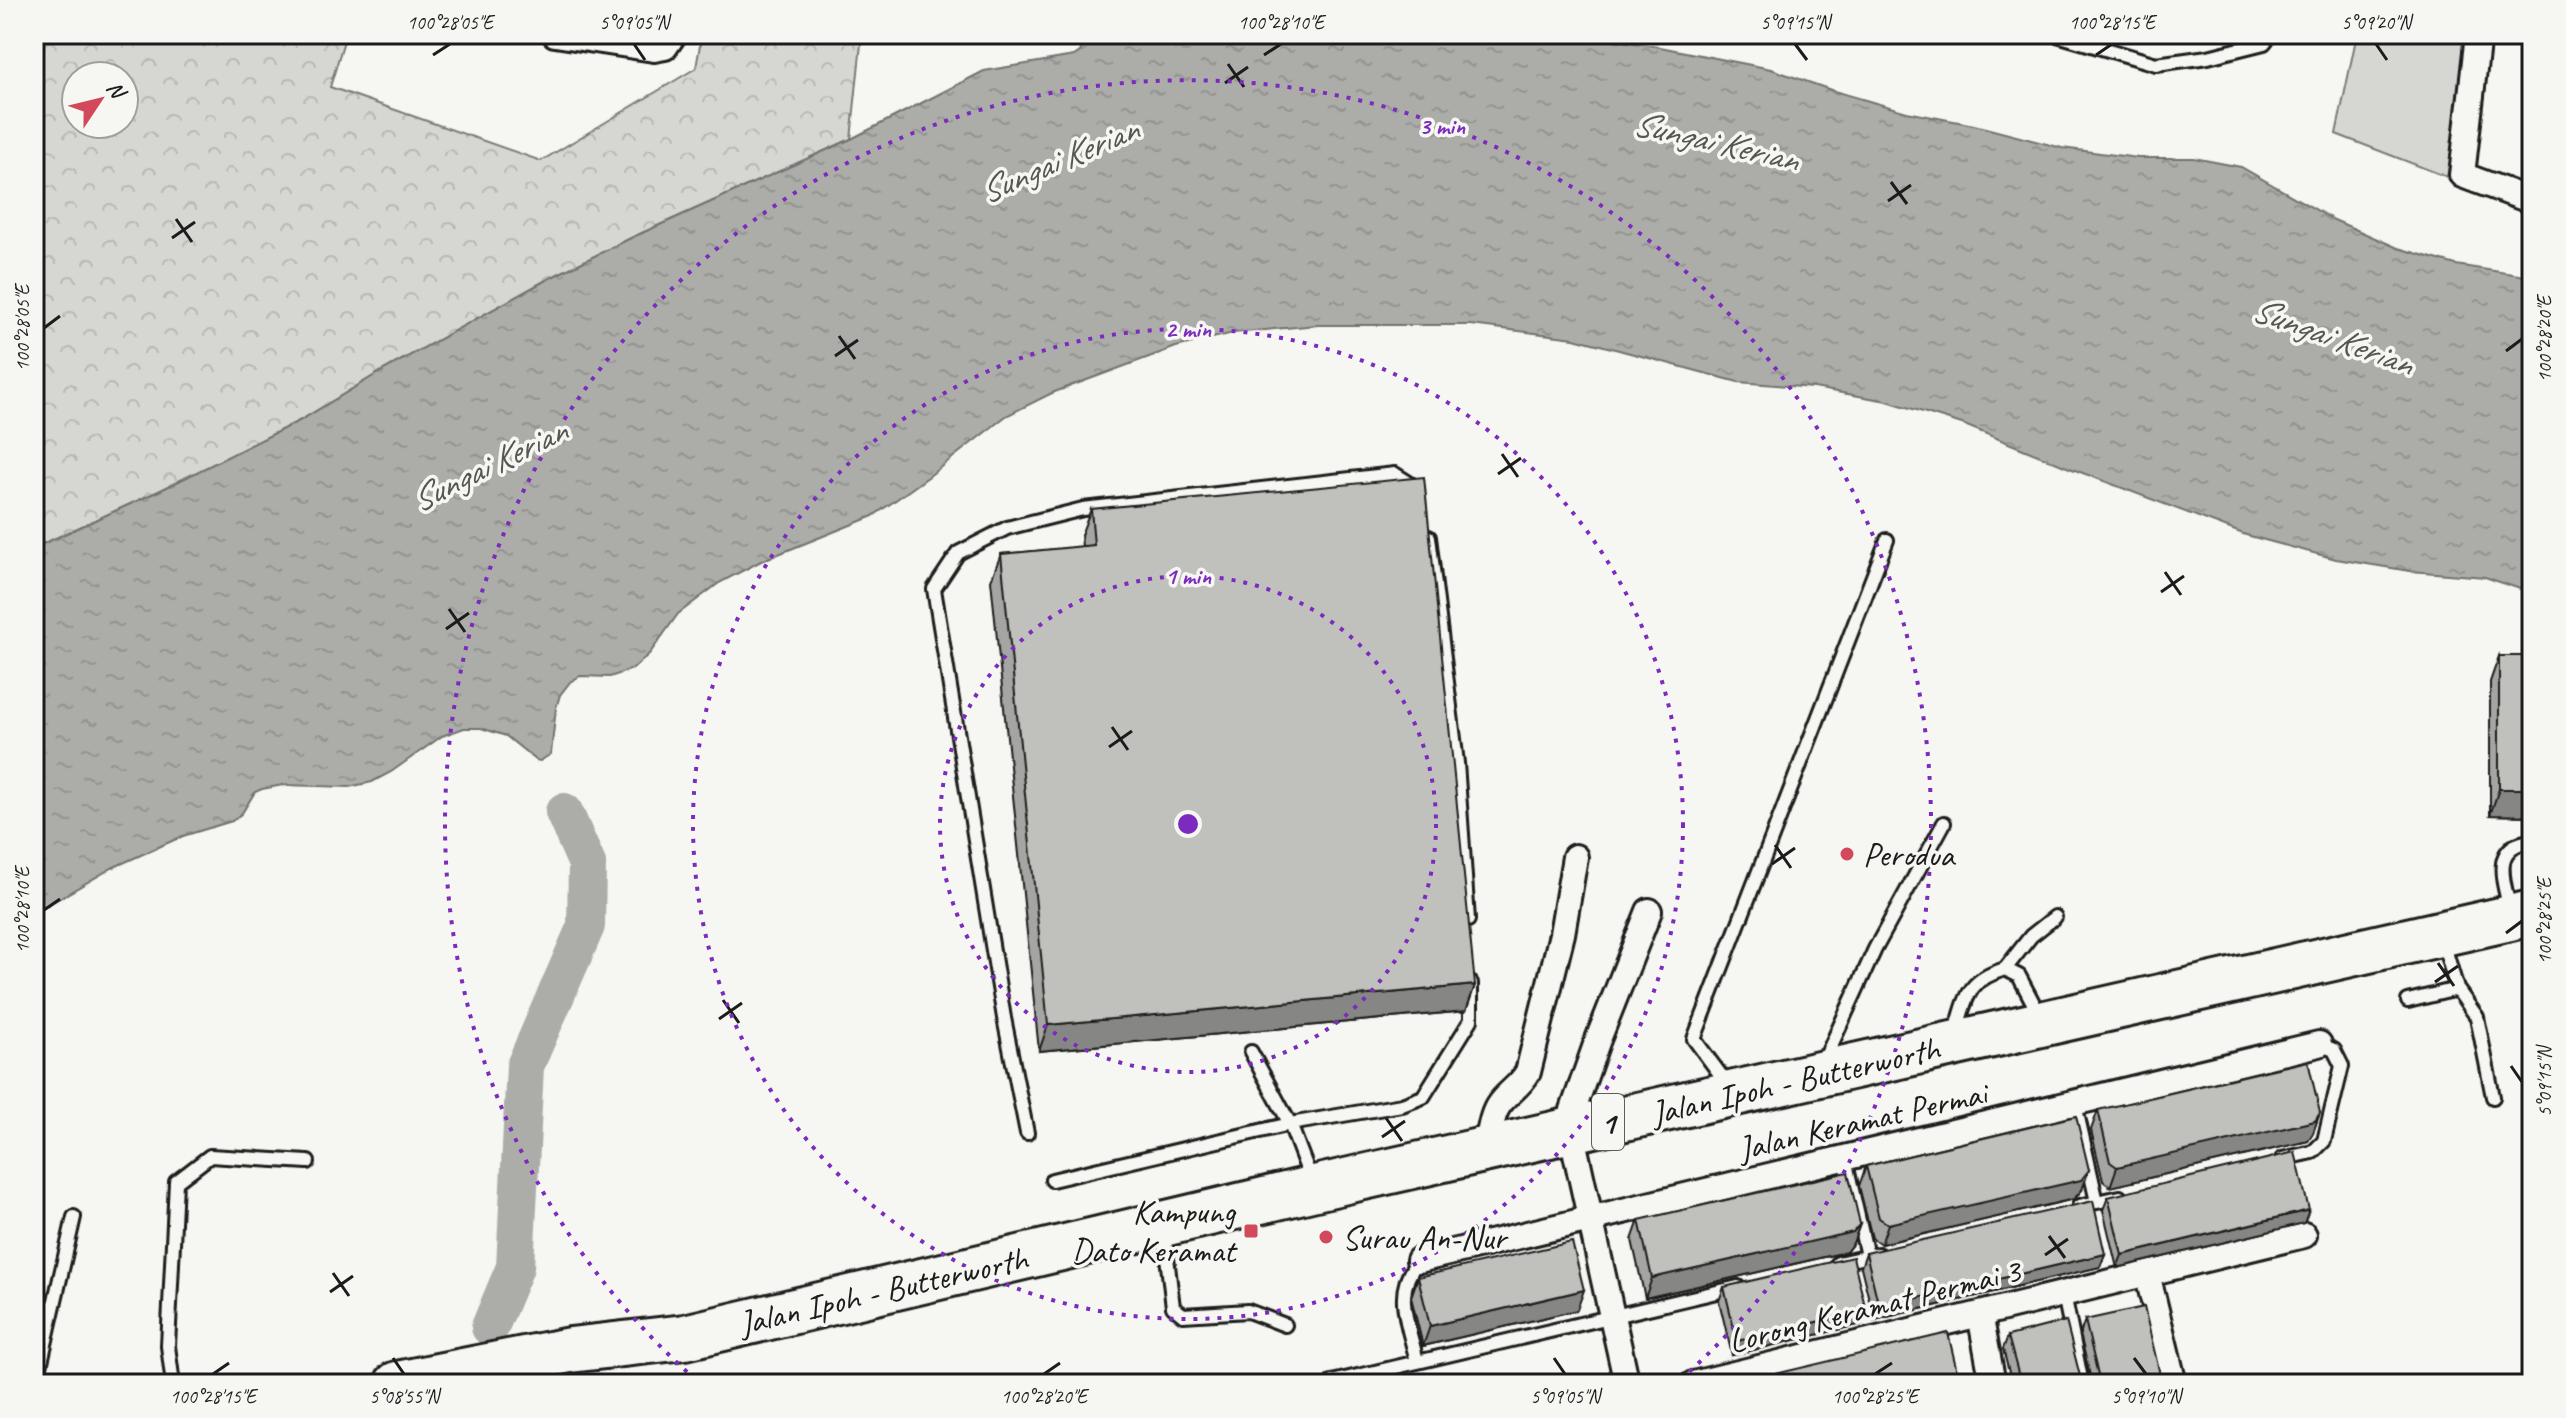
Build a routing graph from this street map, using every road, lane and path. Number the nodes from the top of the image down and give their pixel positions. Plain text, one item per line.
1 (555, 34) edge
2 (674, 34) edge
3 (995, 34) edge
4 (1041, 34) edge
5 (2054, 34) edge
6 (2271, 34) edge
7 (2478, 34) edge
8 (2532, 201) edge
9 (1420, 497) edge
10 (1427, 521) edge
11 (1887, 540) dead end
12 (1944, 823) dead end
13 (2532, 841) edge
14 (1575, 857) dead end
15 (1649, 911) dead end
16 (2522, 915) edge
17 (2055, 917) dead end
18 (1469, 932) edge
19 (2441, 935) junction
20 (1471, 963) edge
21 (2005, 969) junction
22 (2457, 989) junction
23 (2408, 1001) dead end
24 (2044, 1024) junction
25 (2319, 1044) joint
26 (1951, 1045) junction
27 (1251, 1052) dead end
28 (1818, 1075) junction
29 (1734, 1094) junction
30 (2493, 1097) dead end
31 (2075, 1104) junction
32 (1290, 1124) junction
33 (1571, 1131) junction
34 (1027, 1133) dead end
35 (1486, 1150) junction
36 (1845, 1159) junction
37 (308, 1162) dead end
38 (2267, 1162) edge
39 (1052, 1180) dead end
40 (1315, 1188) junction
41 (2128, 1195) edge
42 (2097, 1202) junction
43 (2067, 1209) edge
44 (74, 1217) dead end
45 (1591, 1219) junction
46 (1163, 1224) junction
47 (2304, 1235) dead end
48 (1898, 1249) edge
49 (1867, 1256) junction
50 (1419, 1260) joint
51 (1822, 1267) edge
52 (2147, 1273) junction
53 (1747, 1285) edge
54 (2064, 1294) junction
55 (1980, 1314) junction
56 (1612, 1316) junction
57 (1285, 1325) dead end
58 (685, 1337) junction
59 (1417, 1362) junction
60 (561, 1382) edge
61 (1332, 1382) edge
62 (36, 1384) edge
63 (173, 1384) edge
64 (397, 1384) edge
65 (1627, 1384) edge
66 (1693, 1384) edge
67 (1993, 1384) edge
68 (2082, 1384) edge
69 (2174, 1384) edge

1 - 2 street
3 - 4 lane
5 - 6 lane
7 - 8 street
9 - 34 lane
10 - 18 lane
11 - 29 lane
12 - 28 lane
13 - 16 lane
14 - 35 street
15 - 33 street
16 - 19 highway, Jalan Ipoh - Butterworth / 1
17 - 21 lane
19 - 22 lane
19 - 24 highway, Jalan Ipoh - Butterworth / 1
20 - 32 lane
21 - 24 lane
21 - 26 lane
22 - 23 lane
22 - 30 lane
24 - 26 highway, Jalan Ipoh - Butterworth / 1
25 - 31 street, Jalan Keramat Permai
25 - 38 lane
26 - 28 highway, Jalan Ipoh - Butterworth / 1
27 - 32 lane
28 - 29 highway, Jalan Ipoh - Butterworth / 1
29 - 33 highway, Jalan Ipoh - Butterworth / 1
31 - 36 street, Jalan Keramat Permai
31 - 42 lane
32 - 39 lane
32 - 40 lane
33 - 35 highway, Jalan Ipoh - Butterworth / 1
33 - 45 street
35 - 40 highway, Jalan Ipoh - Butterworth / 1
36 - 45 street, Jalan Keramat Permai
36 - 49 lane
37 - 63 lane
40 - 46 highway, Jalan Ipoh - Butterworth / 1
41 - 42 lane
42 - 43 lane
44 - 62 lane
45 - 50 street, Jalan Keramat Permai
45 - 56 street
46 - 57 lane
46 - 58 highway, Jalan Ipoh - Butterworth / 1
47 - 52 street, Lorong Keramat Permai 3
48 - 49 lane
49 - 51 lane
50 - 59 lane
52 - 54 street, Lorong Keramat Permai 3
52 - 69 street
53 - 56 lane
54 - 55 street, Lorong Keramat Permai 3
54 - 68 lane
55 - 66 street, Lorong Keramat Permai 3
55 - 67 street
56 - 59 lane
56 - 65 street
58 - 60 highway, Jalan Ipoh - Butterworth / 1
58 - 64 highway, Jalan Ipoh - Butterworth / 1
59 - 61 lane

